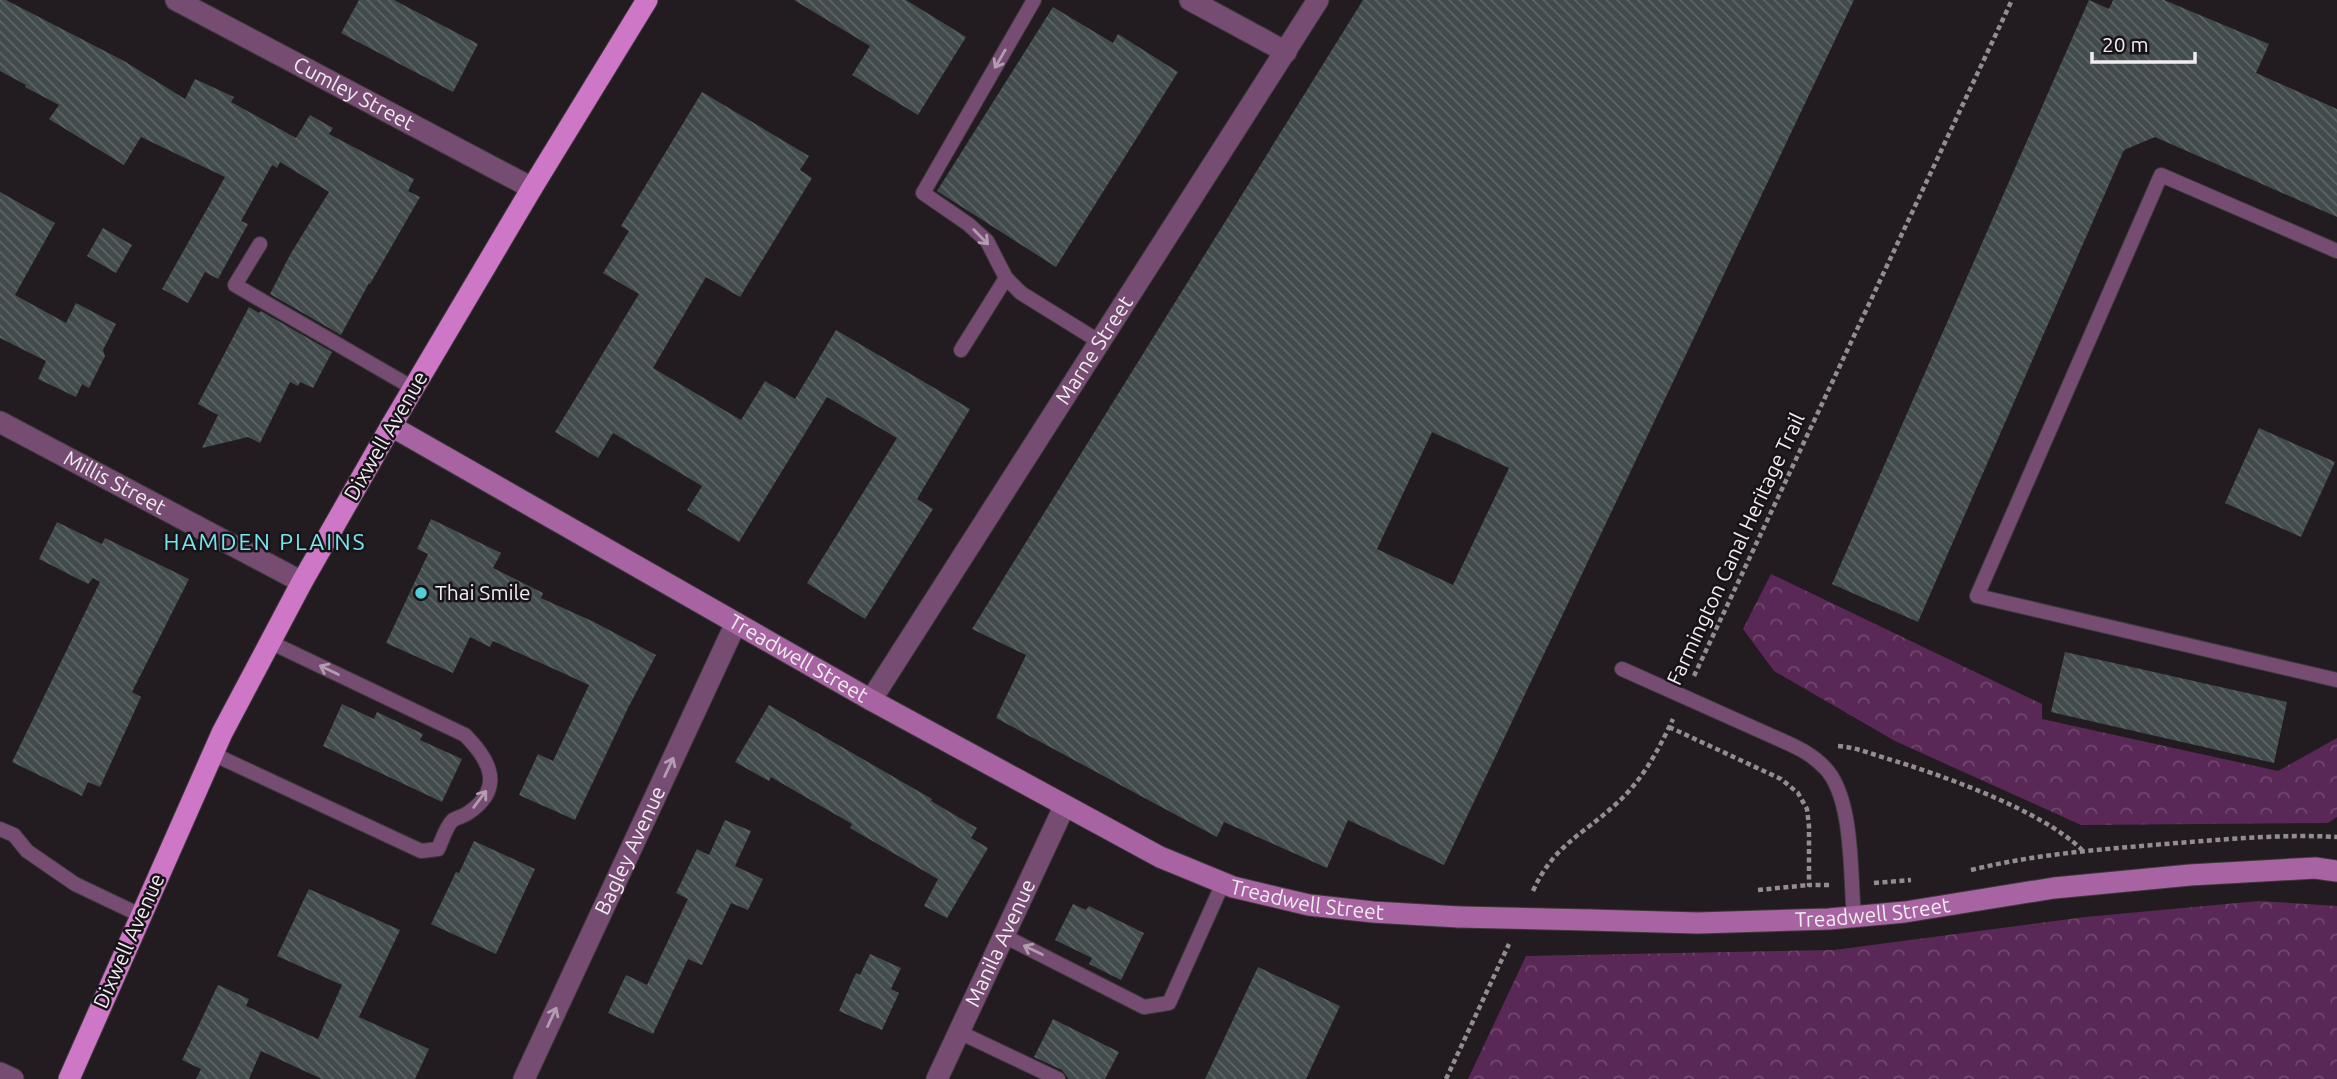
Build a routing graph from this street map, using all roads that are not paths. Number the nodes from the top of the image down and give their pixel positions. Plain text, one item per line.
1 (176, 0) edge
2 (647, 0) edge
3 (1034, 0) edge
4 (1191, 0) edge
5 (1318, 0) edge
6 (1286, 52) junction
7 (532, 188) junction
8 (260, 244) dead end
9 (2337, 251) edge
10 (1006, 278) junction
11 (1100, 342) junction
12 (961, 350) dead end
13 (413, 388) junction
14 (0, 422) edge
15 (391, 426) junction
16 (302, 582) junction
17 (736, 623) junction
18 (270, 642) junction
19 (1622, 669) dead end
20 (2337, 680) edge
21 (871, 700) junction
22 (212, 754) junction
23 (1064, 807) junction
24 (0, 829) edge
25 (2337, 871) edge
26 (1223, 883) junction
27 (140, 915) junction
28 (1854, 917) junction
29 (1004, 936) junction
30 (959, 1032) junction
31 (0, 1073) edge
32 (13, 1079) edge
33 (69, 1079) edge
34 (524, 1079) edge
35 (937, 1079) edge
36 (1058, 1079) edge

1 - 7 street, Cumley Street
2 - 7 main road, Dixwell Avenue
3 -> 10 lane
4 - 6 street
5 - 6 street, Marne Street
6 - 11 street, Marne Street
7 - 13 main road, Dixwell Avenue
8 - 13 lane
9 - 20 lane
10 - 11 lane
10 - 12 lane
11 - 21 street, Marne Street
13 - 15 main road, Dixwell Avenue
14 - 16 street, Millis Street
15 - 16 main road, Dixwell Avenue
15 - 17 street, Treadwell Street
16 - 18 main road, Dixwell Avenue
17 - 21 street, Treadwell Street
34 -> 17 street, Bagley Avenue
18 - 22 main road, Dixwell Avenue
22 -> 18 lane
19 - 28 lane
21 - 23 street, Treadwell Street
22 - 27 main road, Dixwell Avenue
23 - 26 street, Treadwell Street
23 - 29 street, Manila Avenue
24 - 27 lane
25 - 28 street, Treadwell Street
26 - 28 street, Treadwell Street, bridge
26 -> 29 lane
27 - 33 main road, Dixwell Avenue
29 - 30 street, Manila Avenue
30 - 35 street, Manila Avenue
30 - 36 lane
31 - 32 street

